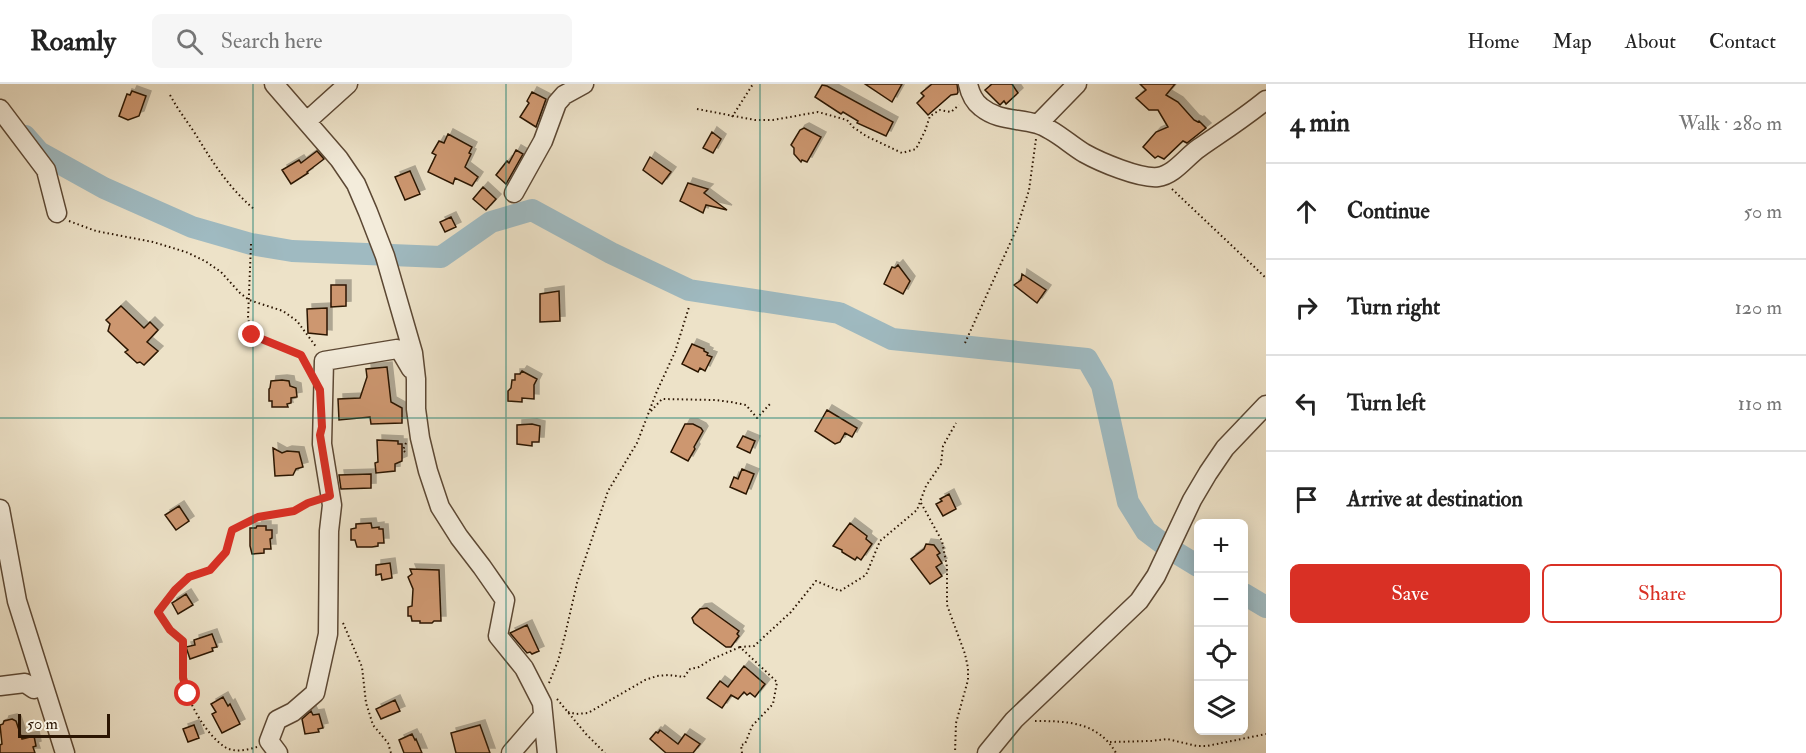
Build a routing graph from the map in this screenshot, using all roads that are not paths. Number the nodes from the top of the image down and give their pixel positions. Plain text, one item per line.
1 (274, 84) edge
2 (348, 84) edge
3 (584, 84) edge
4 (1077, 84) edge
5 (969, 90) edge
6 (1266, 100) edge
7 (0, 109) edge
8 (307, 121) junction
9 (1038, 124) junction
10 (514, 194) dead end
11 (57, 213) road end
12 (416, 379) junction
13 (1266, 405) edge
14 (0, 509) edge
15 (0, 584) edge
16 (17, 601) junction
17 (0, 686) edge
18 (34, 689) dead end
19 (547, 705) junction
20 (273, 747) edge
21 (65, 753) edge
22 (511, 753) edge
23 (547, 753) edge
24 (987, 753) edge

1 - 8 street
2 - 8 street
3 - 10 street
4 - 9 street
5 - 9 street
6 - 9 street
7 - 11 street
8 - 12 street
12 - 19 street
12 - 20 street
13 - 24 street
14 - 16 street
15 - 16 street
16 - 21 street
17 - 18 street
19 - 22 street
19 - 23 street

